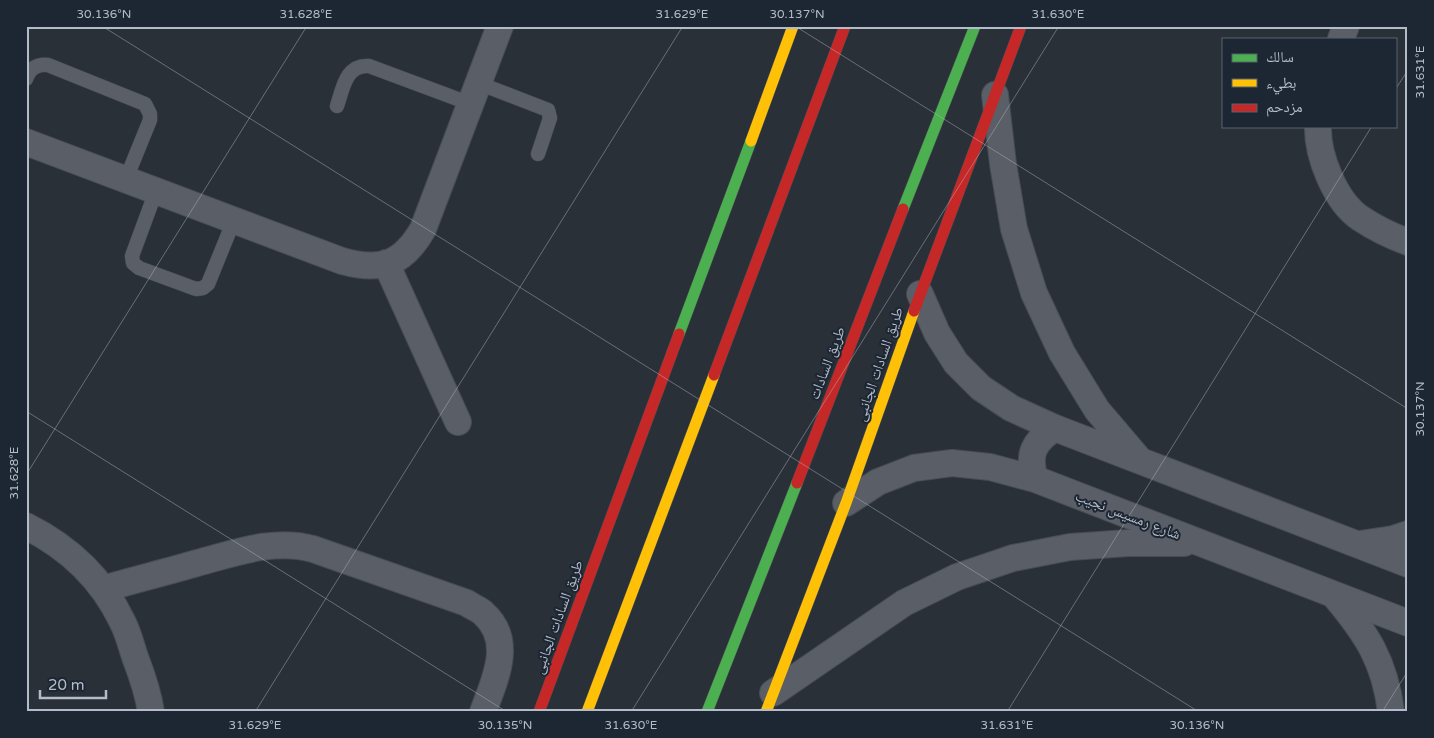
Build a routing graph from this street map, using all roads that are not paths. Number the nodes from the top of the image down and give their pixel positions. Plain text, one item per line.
1 (500, 26) edge
2 (793, 26) edge
3 (845, 26) edge
4 (975, 26) edge
5 (1021, 26) edge
6 (1346, 26) edge
7 (828, 35) dead end
8 (1341, 38) edge
9 (835, 54) junction
10 (26, 78) edge
11 (474, 93) junction
12 (995, 95) junction
13 (337, 106) dead end
14 (1318, 128) edge
15 (26, 142) edge
16 (538, 154) dead end
17 (126, 179) junction
18 (156, 191) junction
19 (234, 220) junction
20 (1408, 242) edge
21 (386, 264) junction
22 (920, 294) junction
23 (458, 422) dead end
24 (1055, 428) junction
25 (1139, 460) junction
26 (1035, 479) junction
27 (846, 503) junction
28 (26, 526) edge
29 (1408, 534) edge
30 (1199, 543) junction
31 (1357, 544) junction
32 (1408, 564) edge
33 (104, 589) junction
34 (1333, 595) junction
35 (1408, 623) edge
36 (769, 702) edge
37 (151, 712) edge
38 (482, 712) edge
39 (539, 712) edge
40 (587, 712) edge
41 (707, 712) edge
42 (1391, 712) edge

1 - 11 street
2 - 39 main road, طريق السادات الجانبى
3 - 9 main road
4 - 41 main road, طريق السادات
5 - 12 main road, طريق السادات الجانبى
6 - 8 street
7 - 9 main road
9 - 40 main road
10 - 17 lane
11 - 13 lane
11 - 16 lane
11 - 21 street
12 - 22 main road, طريق السادات الجانبى
12 - 25 street
14 - 20 street
15 - 17 street
17 - 18 street
18 - 19 street
18 - 19 lane
19 - 21 street
21 - 23 street
22 - 24 street
22 - 27 main road, طريق السادات الجانبى
24 - 25 street
24 - 26 street
25 - 31 street
26 - 27 street, شارع رمسيس نجيب
26 - 30 street, شارع رمسيس نجيب
27 - 36 main road, طريق السادات الجانبى
28 - 33 street
29 - 31 street
30 - 34 street, شارع رمسيس نجيب
30 - 36 street
31 - 32 street
33 - 37 street
33 - 38 street
34 - 35 street, شارع رمسيس نجيب
34 - 42 street

